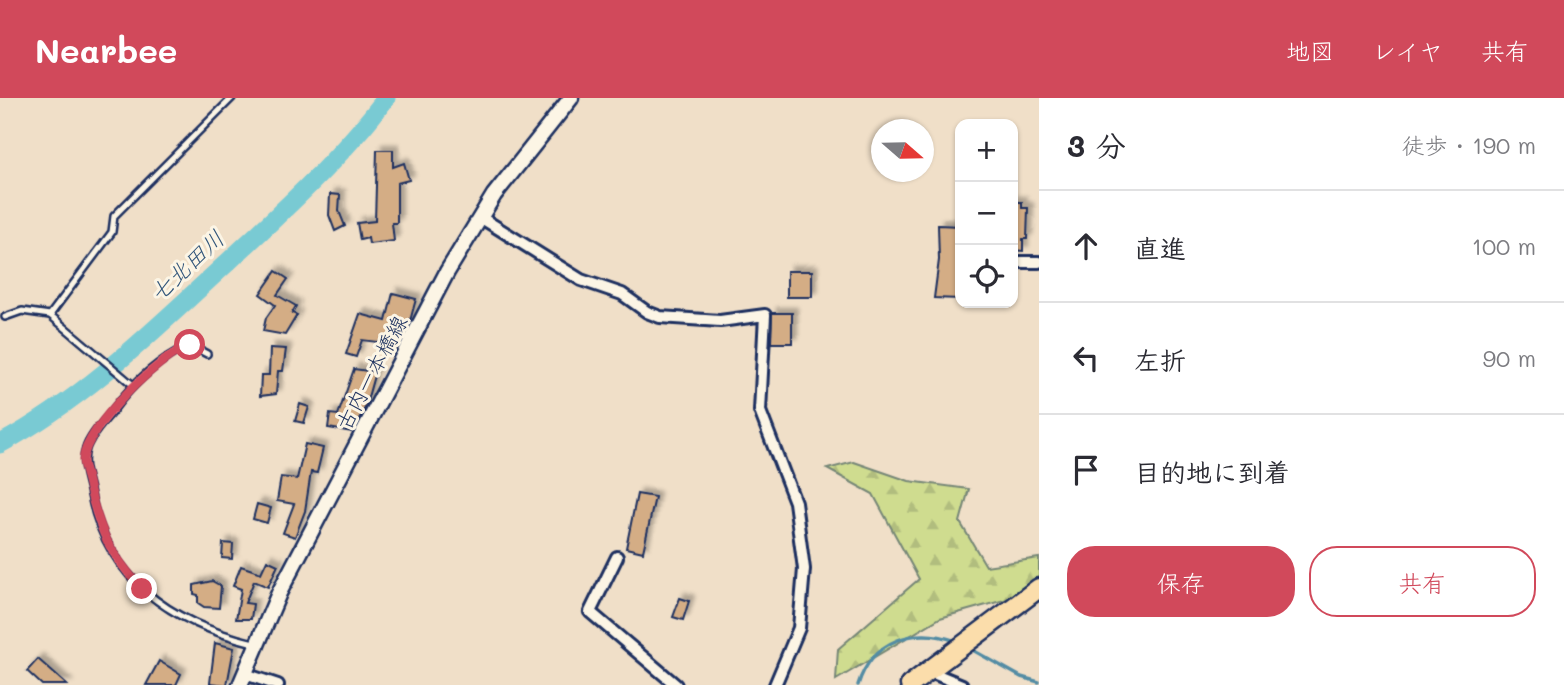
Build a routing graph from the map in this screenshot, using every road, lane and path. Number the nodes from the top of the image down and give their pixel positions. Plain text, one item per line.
1 (232, 98) edge
2 (571, 98) edge
3 (480, 217) junction
4 (1018, 262) edge
5 (1039, 262) edge
6 (50, 315) junction
7 (5, 317) dead end
8 (207, 355) dead end
9 (132, 385) junction
10 (617, 557) dead end
11 (1039, 588) edge
12 (258, 644) junction
13 (928, 671) junction
14 (243, 680) edge
15 (278, 685) edge
16 (676, 685) edge
17 (775, 685) edge
18 (910, 685) edge
19 (962, 685) edge

1 - 6 lane
2 - 3 street, 古内一本橋線
3 - 12 street, 古内一本橋線
3 - 17 street
4 - 5 street
6 - 7 lane
6 - 9 lane
8 - 9 lane
9 - 12 lane
10 - 16 street
11 - 13 main road
12 - 14 street, 古内一本橋線
13 - 18 main road
13 - 19 street
14 - 15 street

